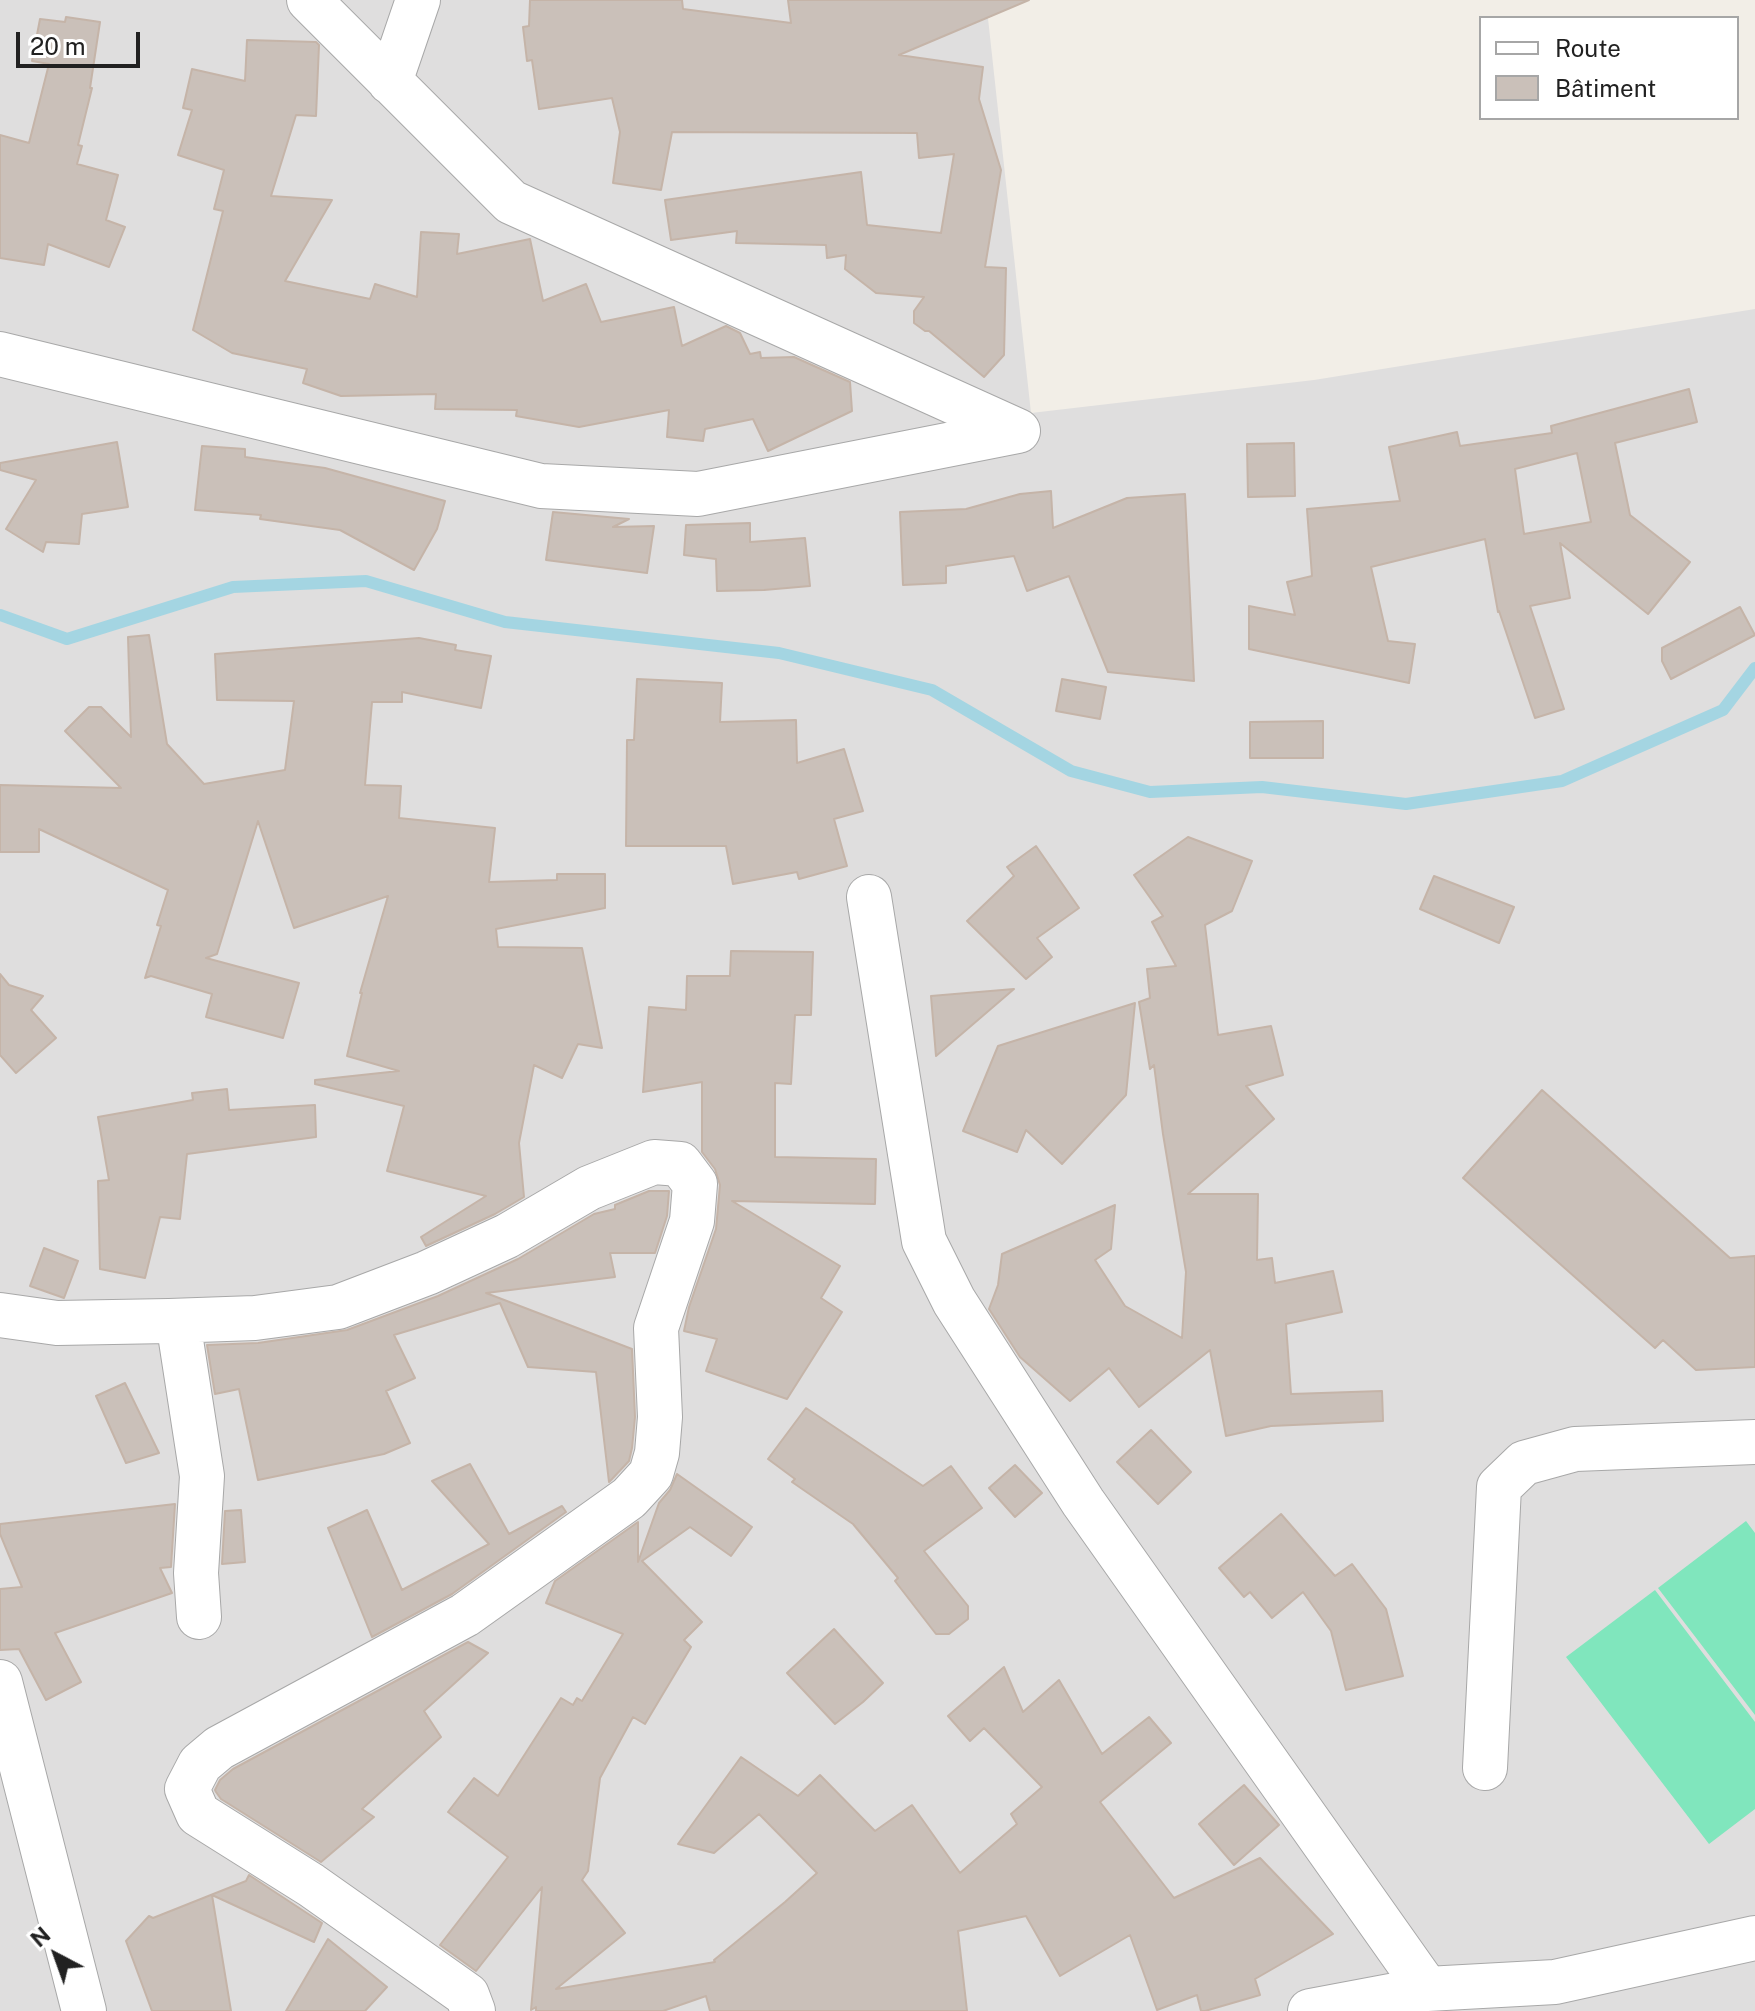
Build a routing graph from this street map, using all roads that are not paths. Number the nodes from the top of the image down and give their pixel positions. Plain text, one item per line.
1 (309, 0) edge
2 (418, 0) edge
3 (390, 82) junction
4 (0, 354) edge
5 (869, 897) dead end
6 (0, 1315) edge
7 (178, 1321) junction
8 (1755, 1442) edge
9 (199, 1617) dead end
10 (0, 1682) edge
11 (1485, 1768) dead end
12 (1755, 1938) edge
13 (1427, 1989) junction
14 (1557, 1997) edge
15 (84, 2011) edge
16 (473, 2011) edge
17 (1310, 2011) edge

1 - 3 street
2 - 3 street
3 - 4 street
5 - 13 street
6 - 7 street
7 - 9 street
7 - 16 street
8 - 11 street
10 - 15 street
12 - 14 street
13 - 14 street
13 - 17 street

